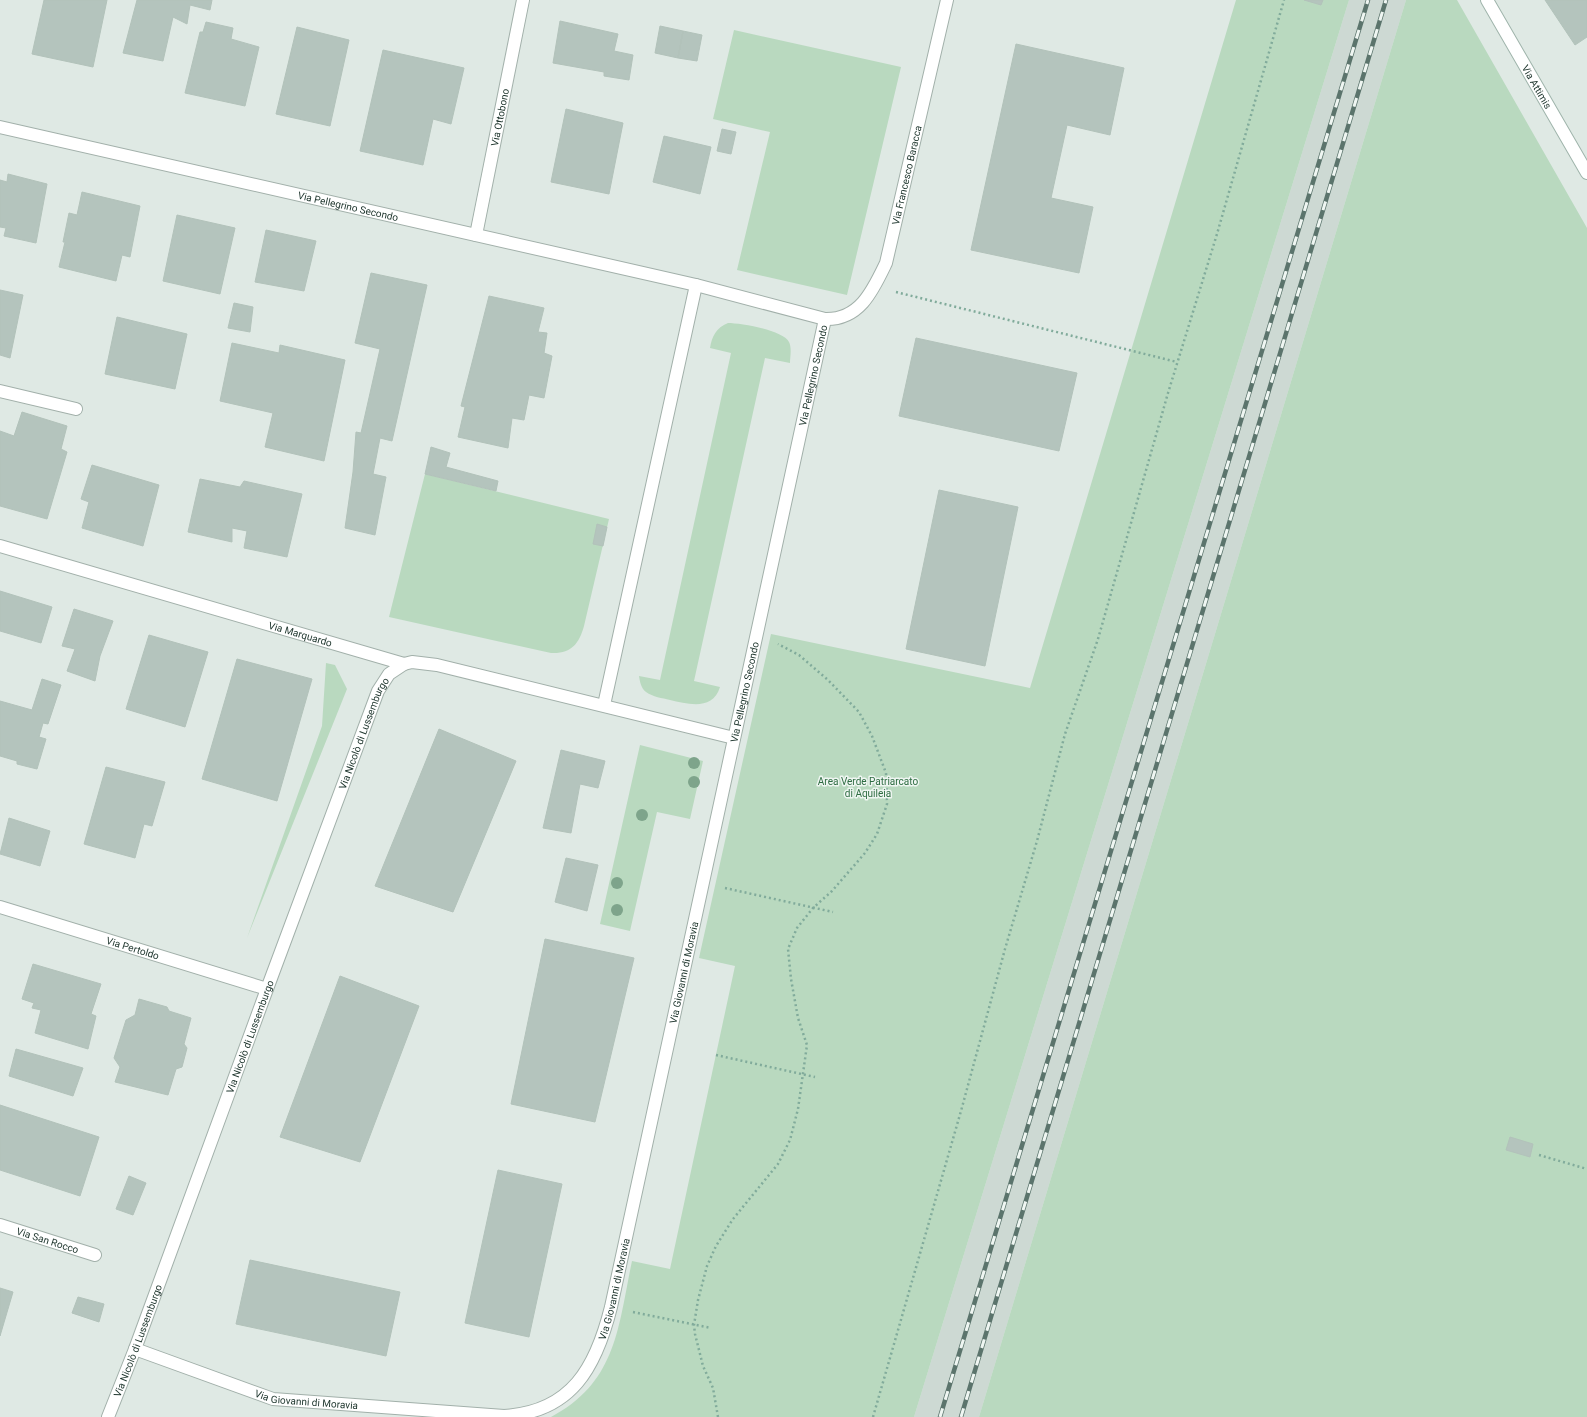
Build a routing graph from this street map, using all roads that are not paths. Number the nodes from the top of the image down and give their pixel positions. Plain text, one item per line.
1 (523, 0) edge
2 (947, 0) edge
3 (1487, 0) edge
4 (0, 127) edge
5 (1587, 173) edge
6 (476, 235) junction
7 (696, 285) junction
8 (825, 319) junction
9 (0, 391) edge
10 (76, 409) dead end
11 (0, 546) edge
12 (404, 664) junction
13 (604, 705) junction
14 (734, 738) junction
15 (0, 907) edge
16 (267, 989) junction
17 (0, 1225) edge
18 (95, 1255) dead end
19 (135, 1349) junction
20 (108, 1417) edge

1 - 6 street, Via Ottobono
2 - 8 street, Via Francesco Baracca
3 - 5 street, Via Attimis
4 - 6 street, Via Pellegrino Secondo
6 - 7 street, Via Pellegrino Secondo
7 - 8 street, Via Pellegrino Secondo
7 - 13 street
8 - 14 street, Via Pellegrino Secondo
9 - 10 street
11 - 12 street, Via Marquardo
12 - 13 street, Via Marquardo
12 - 16 street, Via Nicolò di Lussemburgo
13 - 14 street, Via Pellegrino Secondo
14 - 19 street, Via Giovanni di Moravia
15 - 16 street, Via Pertoldo
16 - 19 street, Via Nicolò di Lussemburgo
17 - 18 street, Via San Rocco
19 - 20 street, Via Nicolò di Lussemburgo

